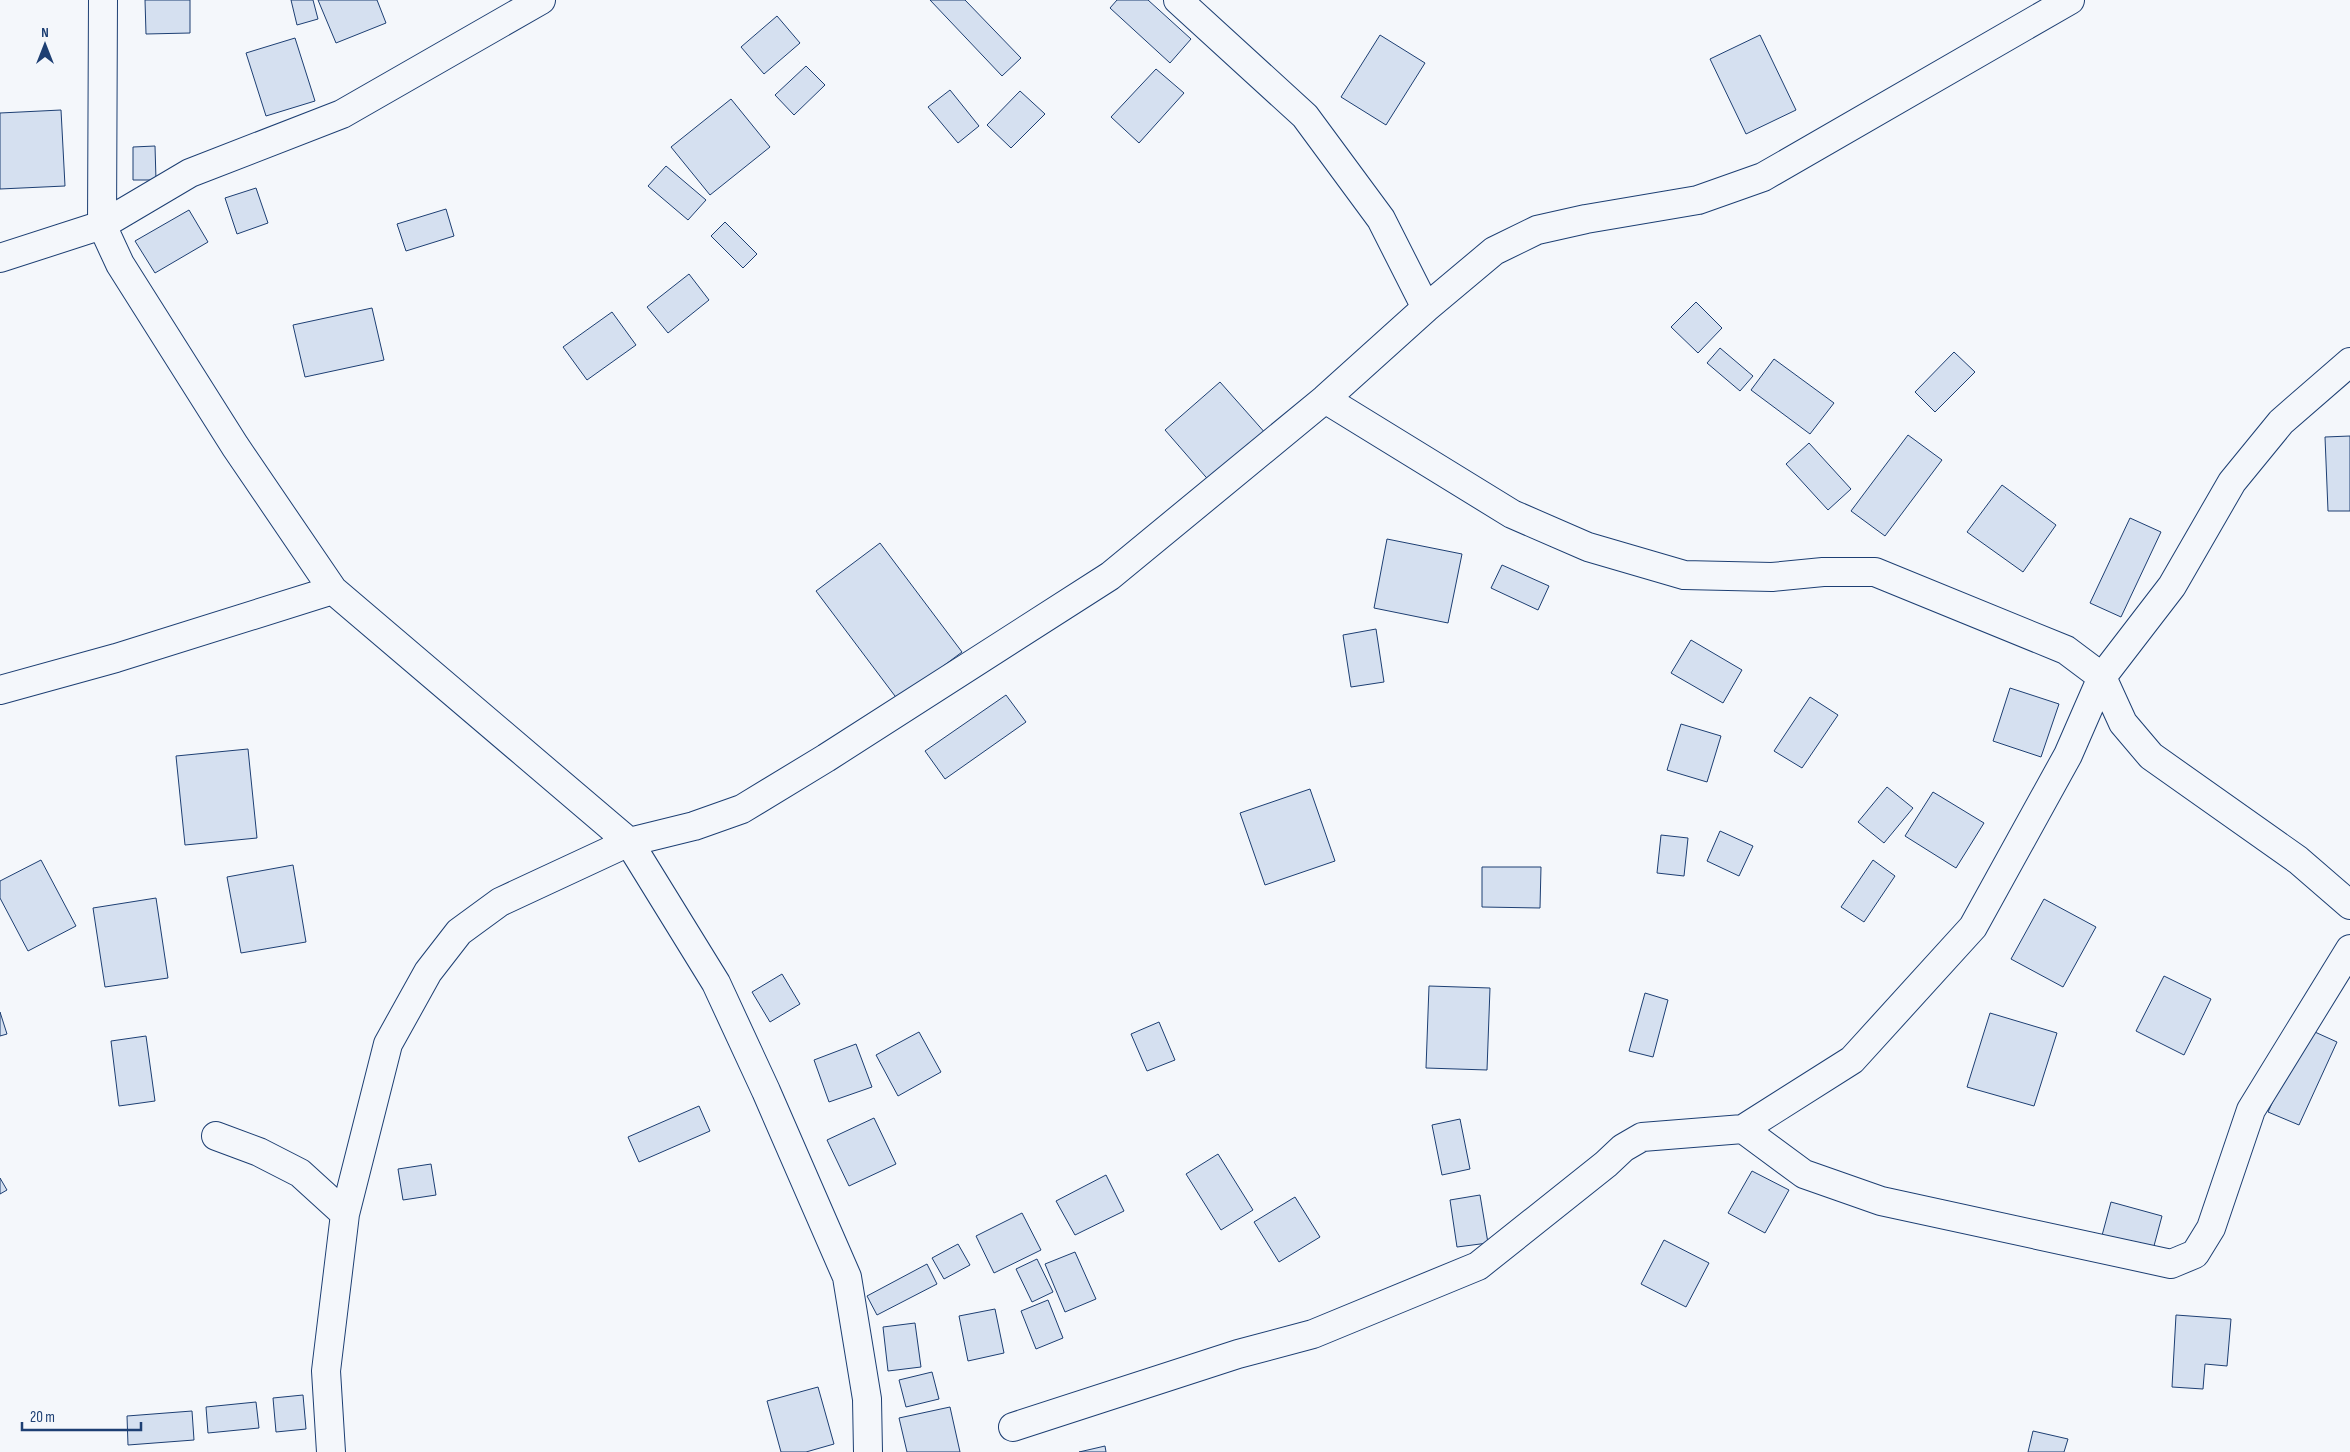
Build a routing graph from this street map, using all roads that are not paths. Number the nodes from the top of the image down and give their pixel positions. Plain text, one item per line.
1 (103, 0) edge
2 (541, 0) edge
3 (1178, 0) edge
4 (2070, 0) edge
5 (102, 225) junction
6 (0, 258) edge
7 (1426, 308) junction
8 (2350, 362) edge
9 (1325, 399) junction
10 (333, 590) junction
11 (2102, 676) junction
12 (0, 690) edge
13 (629, 842) junction
14 (2350, 906) edge
15 (2350, 950) edge
16 (1743, 1129) junction
17 (216, 1136) dead end
18 (345, 1214) junction
19 (1013, 1427) dead end
20 (331, 1452) edge
21 (868, 1452) edge

1 - 5 street
2 - 5 street
3 - 7 street
4 - 7 street
5 - 6 street
5 - 10 street
7 - 9 street
8 - 11 street
9 - 11 street
9 - 13 street
10 - 12 street
10 - 13 street
11 - 14 street
11 - 16 street
13 - 18 street
13 - 21 street
15 - 16 street
16 - 19 street
17 - 18 street
18 - 20 street

